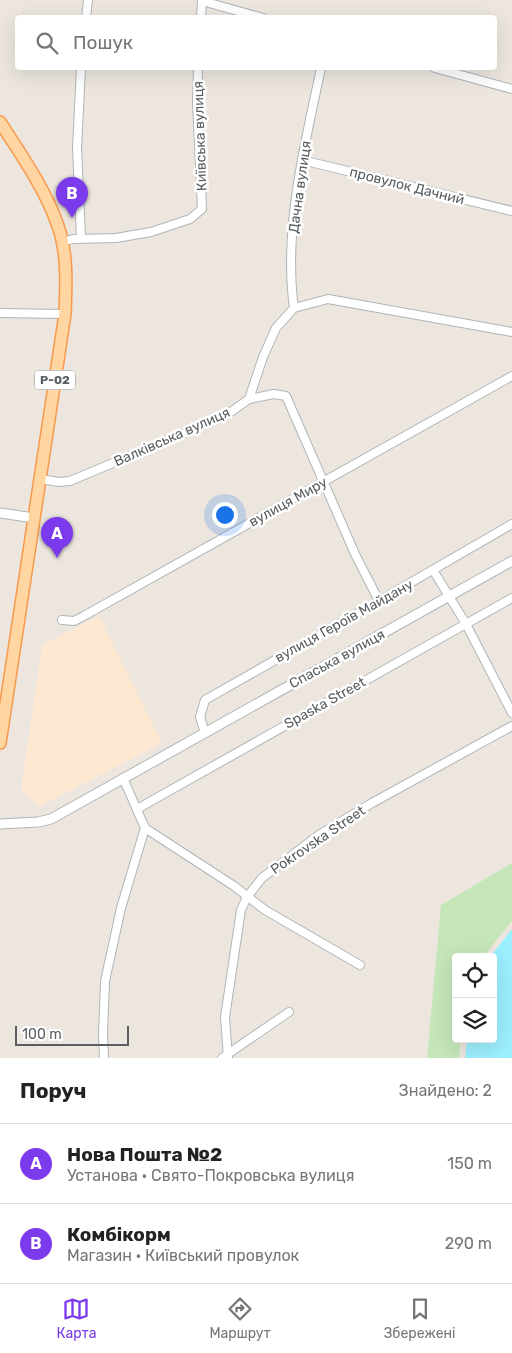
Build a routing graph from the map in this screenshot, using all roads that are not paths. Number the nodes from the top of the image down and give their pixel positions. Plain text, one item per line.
1 (88, 0) edge
2 (202, 1) edge
3 (86, 15) edge
4 (201, 15) edge
5 (252, 15) edge
6 (81, 70) edge
7 (198, 70) edge
8 (321, 70) edge
9 (442, 70) edge
10 (512, 90) edge
11 (0, 122) edge
12 (302, 160) junction
13 (512, 211) edge
14 (81, 238) junction
15 (62, 242) junction
16 (294, 308) junction
17 (0, 313) edge
18 (65, 314) junction
19 (512, 332) edge
20 (512, 376) edge
21 (249, 399) junction
22 (41, 479) junction
23 (323, 483) junction
24 (0, 513) edge
25 (34, 518) junction
26 (512, 524) edge
27 (512, 561) edge
28 (433, 570) junction
29 (449, 596) junction
30 (512, 598) edge
31 (379, 601) junction
32 (62, 620) dead end
33 (466, 624) junction
34 (512, 713) edge
35 (512, 726) edge
36 (205, 733) junction
37 (0, 743) edge
38 (123, 778) junction
39 (137, 809) junction
40 (0, 824) edge
41 (145, 828) junction
42 (247, 897) junction
43 (360, 965) dead end
44 (289, 1012) dead end
45 (226, 1057) edge
46 (104, 1058) edge

1 - 3 street
2 - 4 street
2 - 5 street
6 - 14 street
7 - 14 street, Київська вулиця
8 - 12 street, Дачна вулиця
9 - 10 street
11 - 15 main road, Р-02
12 - 13 street, провулок Дачний
12 - 16 street, Дачна вулиця
14 - 15 street, Київська вулиця
15 - 18 main road, Р-02
16 - 19 street
16 - 21 street
17 - 18 street
18 - 22 main road, Р-02
20 - 23 street, вулиця Миру
21 - 22 street, Валківська вулиця
21 - 23 street
22 - 25 main road, Р-02
23 - 31 street
23 - 32 street, вулиця Миру
24 - 25 street
25 - 37 main road, Р-02
26 - 28 street, вулиця Героїв Майдану
27 - 29 street, Спаська вулиця
28 - 29 street
28 - 31 street, вулиця Героїв Майдану
29 - 33 street
29 - 36 street, Спаська вулиця
30 - 33 street, Spaska Street
31 - 36 street, вулиця Героїв Майдану
33 - 34 street
33 - 39 street, Spaska Street
35 - 42 street, Pokrovska Street
36 - 38 street, Спаська вулиця
38 - 39 street
38 - 40 street, Спаська вулиця
39 - 41 street
41 - 42 street
41 - 46 street
42 - 43 street
42 - 45 street, Pokrovska Street
44 - 45 street

